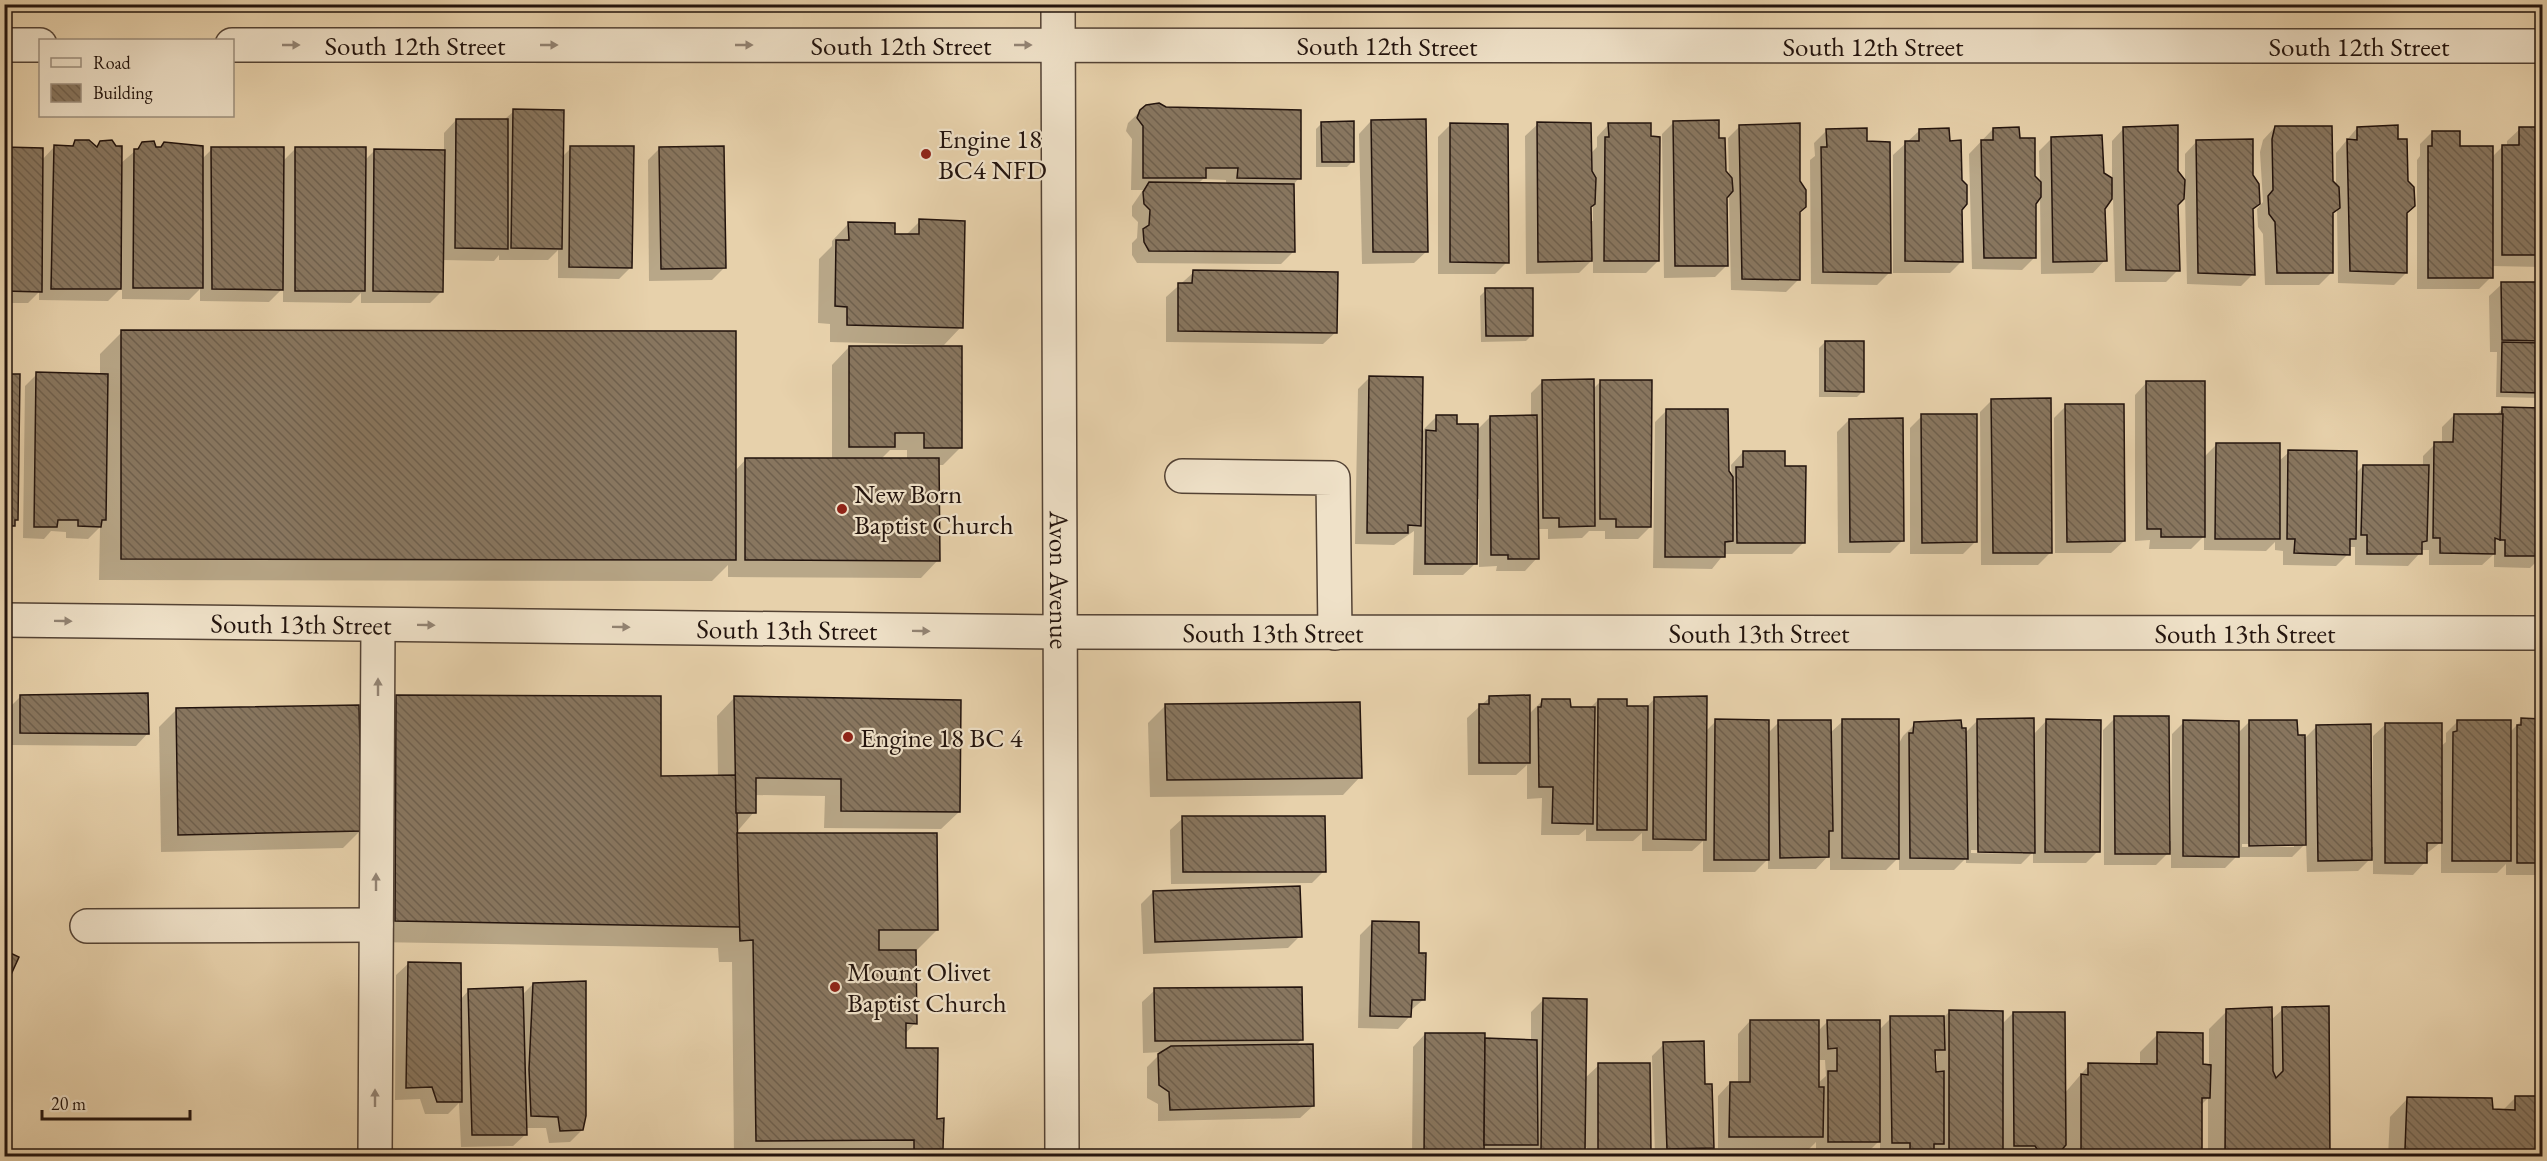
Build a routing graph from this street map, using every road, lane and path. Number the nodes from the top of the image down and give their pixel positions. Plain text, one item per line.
1 (1058, 4) edge
2 (4, 45) edge
3 (39, 45) edge
4 (234, 45) edge
5 (1058, 45) junction
6 (2542, 46) edge
7 (1182, 476) dead end
8 (4, 620) edge
9 (378, 625) junction
10 (1060, 632) junction
11 (1335, 633) junction
12 (2542, 633) edge
13 (376, 925) junction
14 (87, 926) dead end
15 (375, 1156) edge
16 (1062, 1156) edge

1 - 5 street, Avon Avenue
2 - 3 street
4 -> 5 street, South 12th Street
5 - 6 street, South 12th Street
5 - 10 street, Avon Avenue
7 - 11 street
8 -> 9 street, South 13th Street
9 -> 10 street, South 13th Street
13 -> 9 street
10 - 11 street, South 13th Street
10 - 16 street, Avon Avenue
11 - 12 street, South 13th Street
13 - 14 street
15 -> 13 street

